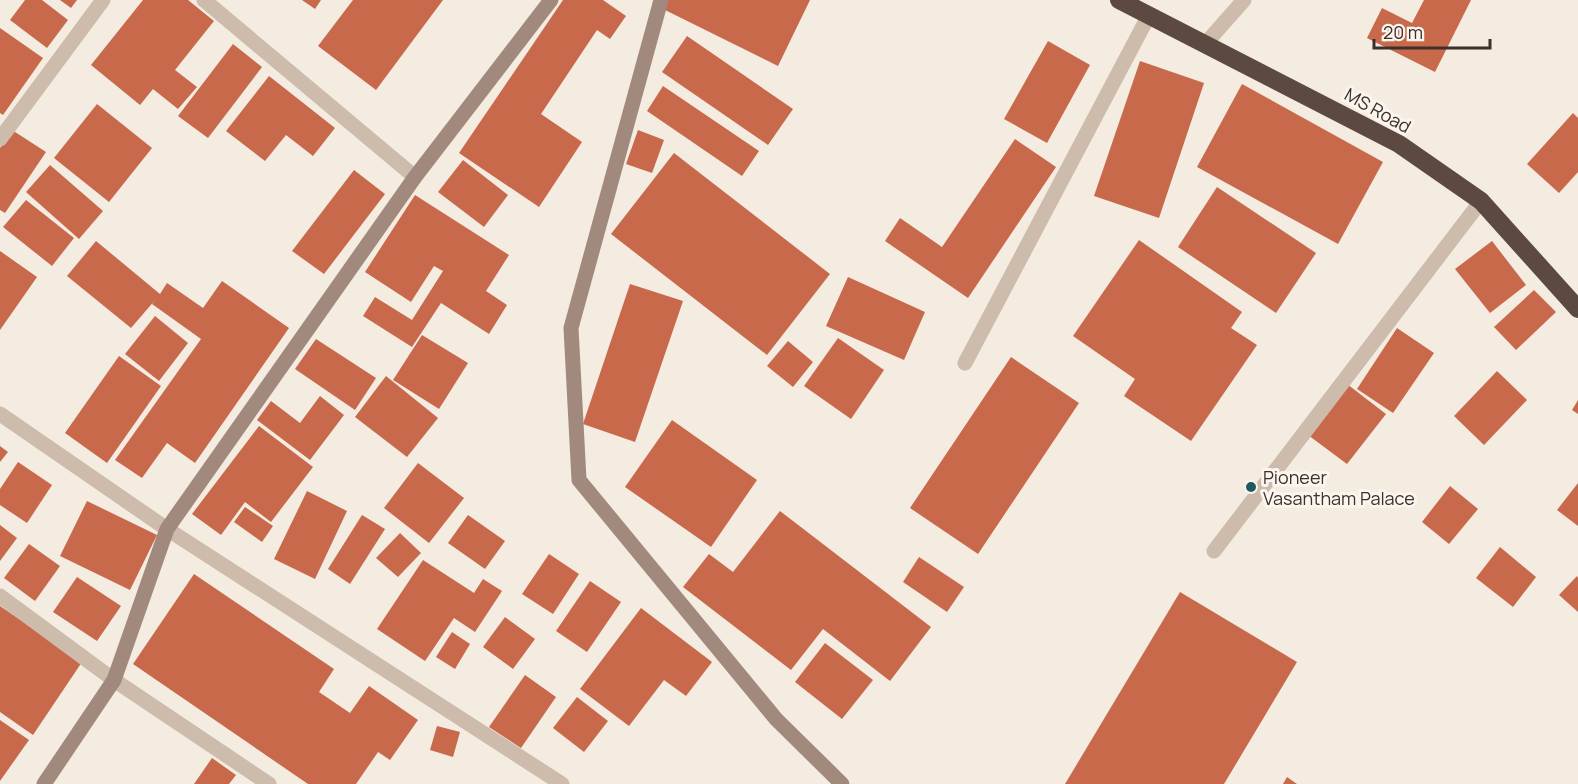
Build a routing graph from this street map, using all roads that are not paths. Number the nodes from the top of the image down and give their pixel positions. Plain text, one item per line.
1 (103, 0) edge
2 (204, 0) edge
3 (551, 0) edge
4 (661, 0) edge
5 (1119, 0) edge
6 (1244, 0) edge
7 (1148, 16) junction
8 (1206, 43) junction
9 (0, 139) edge
10 (415, 177) junction
11 (1481, 201) junction
12 (1578, 309) edge
13 (966, 363) dead end
14 (0, 414) edge
15 (167, 529) junction
16 (1214, 551) dead end
17 (0, 596) edge
18 (114, 680) junction
19 (44, 784) edge
20 (269, 784) edge
21 (562, 784) edge
22 (842, 784) edge

1 - 9 street
2 - 10 street
3 - 10 street
4 - 22 street
5 - 7 highway, MS Road
6 - 8 street
7 - 8 highway, MS Road
7 - 13 street
8 - 11 highway, MS Road
10 - 15 street
11 - 12 highway, MS Road
11 - 16 street
14 - 15 street
15 - 18 street
15 - 21 street
17 - 18 street
18 - 19 street
18 - 20 street

